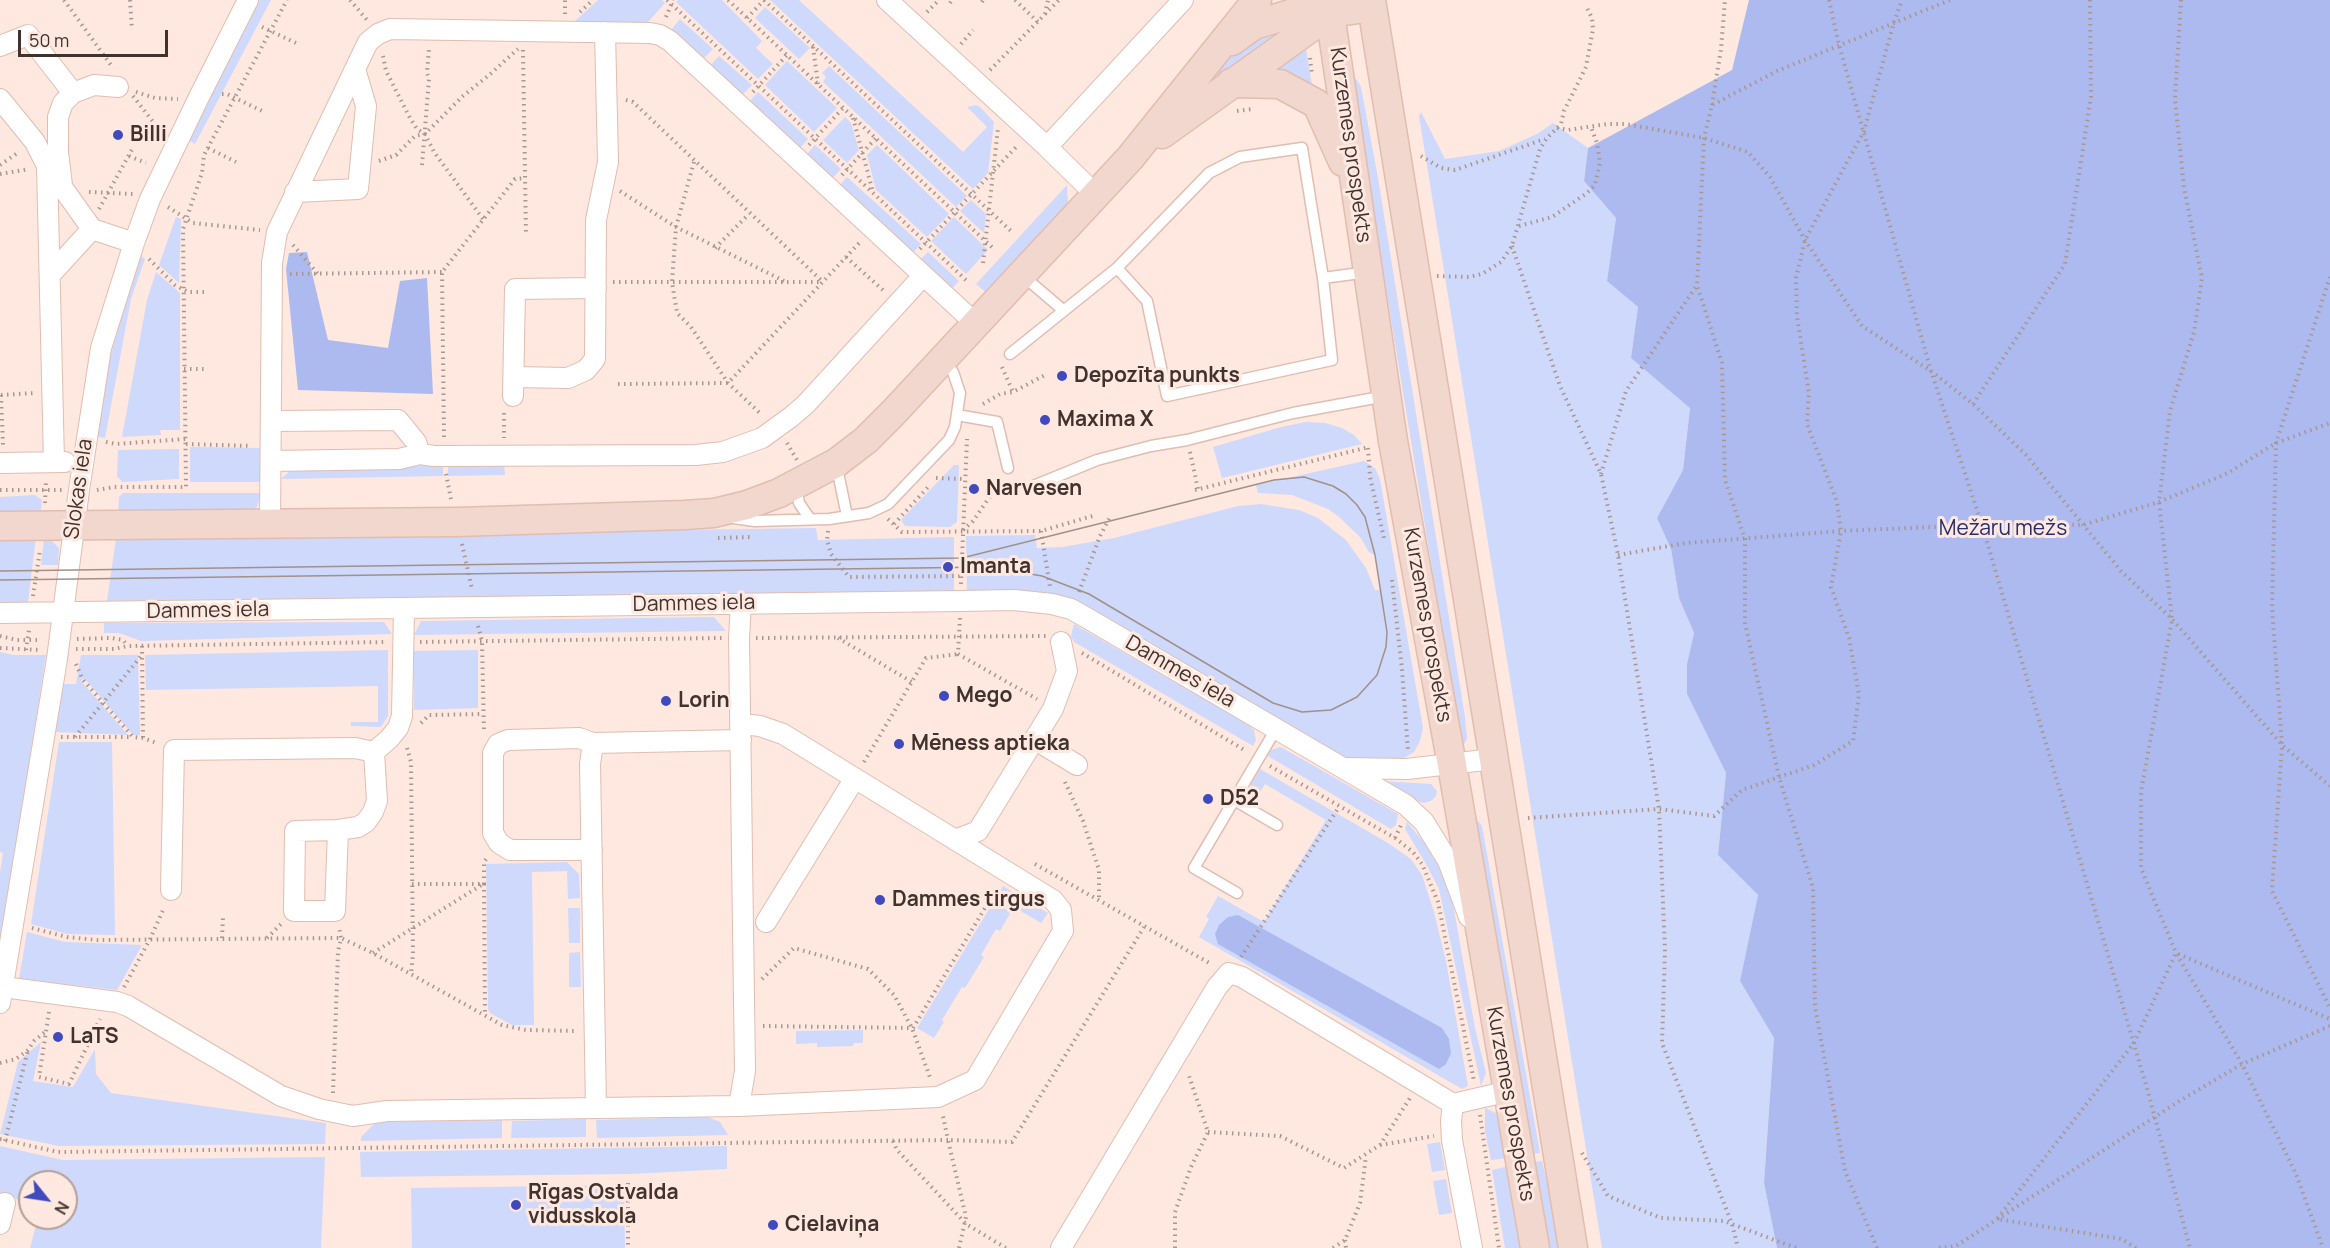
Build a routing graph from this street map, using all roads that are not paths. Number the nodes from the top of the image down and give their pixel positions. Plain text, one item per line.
1 (248, 0) edge
2 (887, 0) edge
3 (1183, 0) edge
4 (1257, 0) edge
5 (1371, 3) edge
6 (1330, 6) edge
7 (605, 32) junction
8 (0, 46) edge
9 (1212, 55) junction
10 (355, 69) junction
11 (119, 82) road end
12 (1231, 83) junction
13 (73, 93) junction
14 (0, 99) edge
15 (1047, 147) junction
16 (1130, 158) junction
17 (47, 166) junction
18 (64, 189) junction
19 (1356, 191) junction
20 (295, 192) junction
21 (1096, 195) junction
22 (92, 229) junction
23 (134, 243) junction
24 (1117, 268) junction
25 (1368, 272) junction
26 (1021, 275) junction
27 (50, 276) junction
28 (923, 276) junction
29 (1323, 278) junction
30 (596, 285) junction
31 (1063, 310) junction
32 (976, 324) junction
33 (1010, 354) dead end
34 (942, 361) junction
35 (1386, 396) junction
36 (957, 415) junction
37 (271, 421) junction
38 (420, 453) junction
39 (271, 454) junction
40 (2, 462) edge
41 (51, 462) junction
42 (83, 462) junction
43 (836, 463) junction
44 (1008, 468) road end
45 (795, 485) junction
46 (1031, 487) dead end
47 (714, 513) junction
48 (847, 516) junction
49 (810, 519) junction
50 (270, 524) junction
51 (74, 525) junction
52 (0, 526) edge
53 (741, 603) junction
54 (404, 609) junction
55 (63, 612) junction
56 (0, 613) edge
57 (1062, 642) road end
58 (1276, 729) junction
59 (741, 732) junction
60 (593, 743) junction
61 (1042, 743) junction
62 (374, 752) junction
63 (1493, 759) junction
64 (1077, 765) dead end
65 (1452, 765) junction
66 (1344, 768) junction
67 (855, 778) junction
68 (1234, 800) junction
69 (1277, 825) dead end
70 (338, 830) junction
71 (955, 840) junction
72 (592, 850) junction
73 (171, 890) road end
74 (1237, 893) dead end
75 (766, 922) dead end
76 (1484, 954) junction
77 (2, 995) edge
78 (1509, 1091) junction
79 (1453, 1104) junction
80 (739, 1106) junction
81 (596, 1108) junction
82 (5, 1203) dead end
83 (0, 1224) edge
84 (1061, 1248) edge
85 (1472, 1248) edge
86 (1535, 1248) edge
87 (1573, 1248) edge

1 - 23 street, Slokas iela
2 - 15 street
3 - 15 street
4 - 9 main road
5 - 6 main road
5 - 63 main road, Kurzemes prospekts
6 - 9 main road
6 - 12 main road
6 - 19 main road, Kurzemes prospekts
7 - 10 street
7 - 28 street
7 - 30 street
8 - 13 street
9 - 16 main road
10 - 20 street
10 - 20 street
11 - 13 street
12 - 16 main road
12 - 19 main road
13 - 18 street
14 - 17 street
15 - 21 street
16 - 21 main road
17 - 18 street
17 - 27 street
18 - 22 street
19 - 25 main road, Kurzemes prospekts
20 - 37 street
21 - 26 main road
22 - 23 street
22 - 27 street
23 - 42 street, Slokas iela
24 - 29 lane
24 - 29 lane
24 - 31 lane
25 - 29 lane
25 - 35 main road, Kurzemes prospekts
26 - 31 lane
26 - 32 main road
27 - 41 street
28 - 32 street
28 - 38 street
30 - 30 street
31 - 33 lane
32 - 34 main road
34 - 36 lane
34 - 43 main road
35 - 46 lane
35 - 65 main road, Kurzemes prospekts
36 - 44 lane
36 - 48 lane
37 - 38 street
37 - 39 street
38 - 39 street
39 - 50 street
40 - 41 street
41 - 42 street
42 - 51 street, Slokas iela
43 - 45 main road
43 - 48 lane
45 - 47 main road
45 - 49 lane
47 - 49 lane
47 - 50 main road
48 - 49 lane
50 - 51 main road
51 - 52 main road
51 - 55 street, Slokas iela
53 - 54 street, Dammes iela
53 - 58 street, Dammes iela
53 - 59 street
54 - 55 street, Dammes iela
54 - 62 street
55 - 56 street, Dammes iela
55 - 77 street, Slokas iela
57 - 61 street
58 - 66 street, Dammes iela
58 - 68 lane
59 - 60 street
59 - 67 street
59 - 80 street
60 - 72 street
60 - 72 street
61 - 64 street
61 - 71 street
62 - 70 street
62 - 73 street
63 - 65 street, Dammes iela
63 - 87 main road, Kurzemes prospekts
65 - 66 street, Dammes iela
65 - 76 main road, Kurzemes prospekts
66 - 76 street, Dammes iela
67 - 71 street
67 - 75 street
68 - 69 lane
68 - 74 lane
70 - 70 street
71 - 80 street
72 - 81 street
76 - 78 main road, Kurzemes prospekts
77 - 81 street
78 - 79 street
78 - 86 main road, Kurzemes prospekts
79 - 84 street
79 - 85 street
80 - 81 street
82 - 83 street

